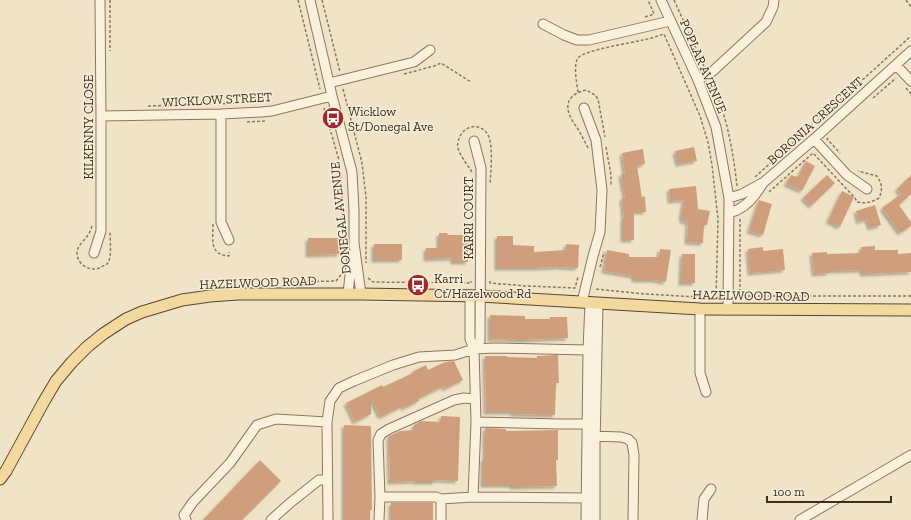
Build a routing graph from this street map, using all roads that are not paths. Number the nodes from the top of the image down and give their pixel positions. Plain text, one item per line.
1 (100, 0) edge
2 (310, 0) edge
3 (661, 0) edge
4 (774, 0) edge
5 (670, 21) junction
6 (543, 24) dead end
7 (430, 50) dead end
8 (911, 51) edge
9 (896, 65) junction
10 (698, 80) junction
11 (911, 81) edge
12 (329, 83) junction
13 (332, 96) junction
14 (584, 108) dead end
15 (222, 114) junction
16 (102, 116) junction
17 (814, 139) junction
18 (474, 140) dead end
19 (764, 182) junction
20 (866, 189) dead end
21 (729, 198) junction
22 (729, 212) junction
23 (229, 240) dead end
24 (354, 243) junction
25 (94, 253) dead end
26 (348, 294) junction
27 (361, 294) junction
28 (475, 296) junction
29 (590, 303) junction
30 (700, 309) junction
31 (728, 310) junction
32 (911, 310) edge
33 (474, 349) junction
34 (588, 350) junction
35 (706, 392) dead end
36 (475, 399) junction
37 (590, 421) junction
38 (327, 422) junction
39 (476, 422) junction
40 (591, 441) junction
41 (911, 454) edge
42 (0, 479) edge
43 (327, 480) junction
44 (711, 489) dead end
45 (380, 497) junction
46 (473, 497) junction
47 (586, 498) junction
48 (441, 499) junction
49 (186, 520) edge
50 (271, 520) edge
51 (328, 520) edge
52 (379, 520) edge
53 (441, 520) edge
54 (586, 520) edge
55 (594, 520) edge
56 (633, 520) edge
57 (702, 520) edge
58 (800, 520) edge

1 - 16 street, KILKENNY CLOSE
2 - 12 street, DONEGAL AVENUE
3 - 5 street, POPLAR AVENUE
4 - 10 street
5 - 6 street
5 - 10 street, POPLAR AVENUE
7 - 12 street
8 - 9 street, BORONIA CRESCENT
9 - 11 street
9 - 17 street, BORONIA CRESCENT
10 - 21 street, POPLAR AVENUE
12 - 13 street, DONEGAL AVENUE
13 - 15 street, WICKLOW STREET
13 - 24 street, DONEGAL AVENUE
14 - 29 street
15 - 16 street, WICKLOW STREET
15 - 23 street
16 - 25 street, KILKENNY CLOSE
17 - 19 street, BORONIA CRESCENT
17 - 20 street
18 - 28 street, KARRI COURT
19 - 21 street, BORONIA CRESCENT
19 - 22 street
21 - 22 street, POPLAR AVENUE
22 - 31 street, POPLAR AVENUE
24 - 26 street
24 - 27 street, DONEGAL AVENUE
26 - 27 main road, HAZELWOOD ROAD
26 - 42 main road, HAZELWOOD ROAD
27 - 28 main road, HAZELWOOD ROAD
28 - 29 main road, HAZELWOOD ROAD
28 - 33 street, KARRI COURT
29 - 30 main road, HAZELWOOD ROAD
29 - 34 street
29 - 37 street
30 - 31 main road, HAZELWOOD ROAD
30 - 35 street
31 - 32 main road, HAZELWOOD ROAD
33 - 34 street
33 - 36 street, KARRI COURT
33 - 38 street
34 - 37 street
36 - 39 street, KARRI COURT
36 - 45 street
37 - 39 street
37 - 40 street
38 - 43 street
38 - 49 street
39 - 46 street, KARRI COURT
40 - 47 street
40 - 55 street
40 - 56 street
41 - 58 street
43 - 50 street
43 - 51 street
44 - 57 street
45 - 48 street
45 - 52 street
46 - 47 street
46 - 48 street
47 - 54 street
48 - 53 street

